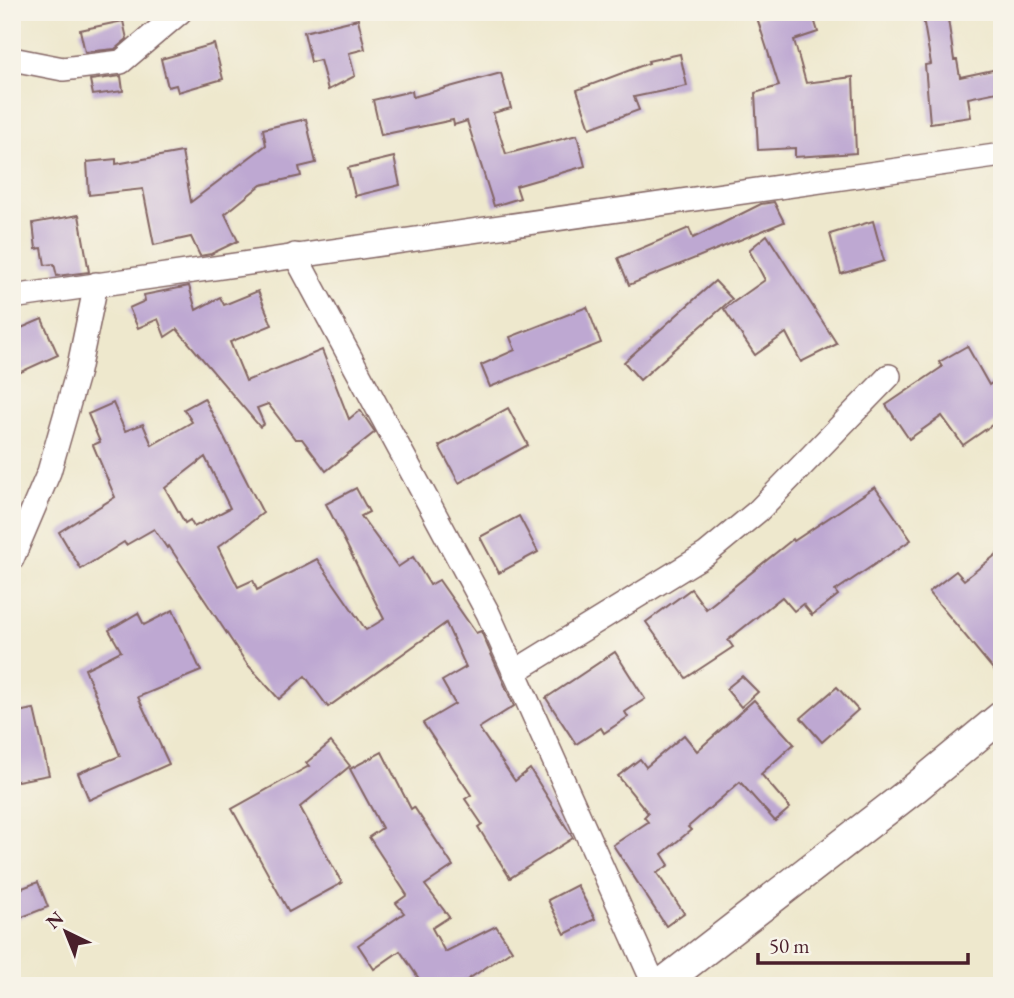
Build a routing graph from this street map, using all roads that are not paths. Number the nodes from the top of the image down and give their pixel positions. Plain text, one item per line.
1 (180, 12) edge
2 (159, 20) edge
3 (12, 59) edge
4 (1002, 156) edge
5 (295, 256) junction
6 (96, 284) junction
7 (12, 296) edge
8 (889, 376) dead end
9 (12, 559) edge
10 (514, 672) junction
11 (1002, 716) edge
12 (668, 982) edge

1 - 2 street
2 - 3 street
4 - 5 street
5 - 6 street
5 - 10 street
6 - 7 street
6 - 9 street
8 - 10 street
10 - 12 street
11 - 12 street

